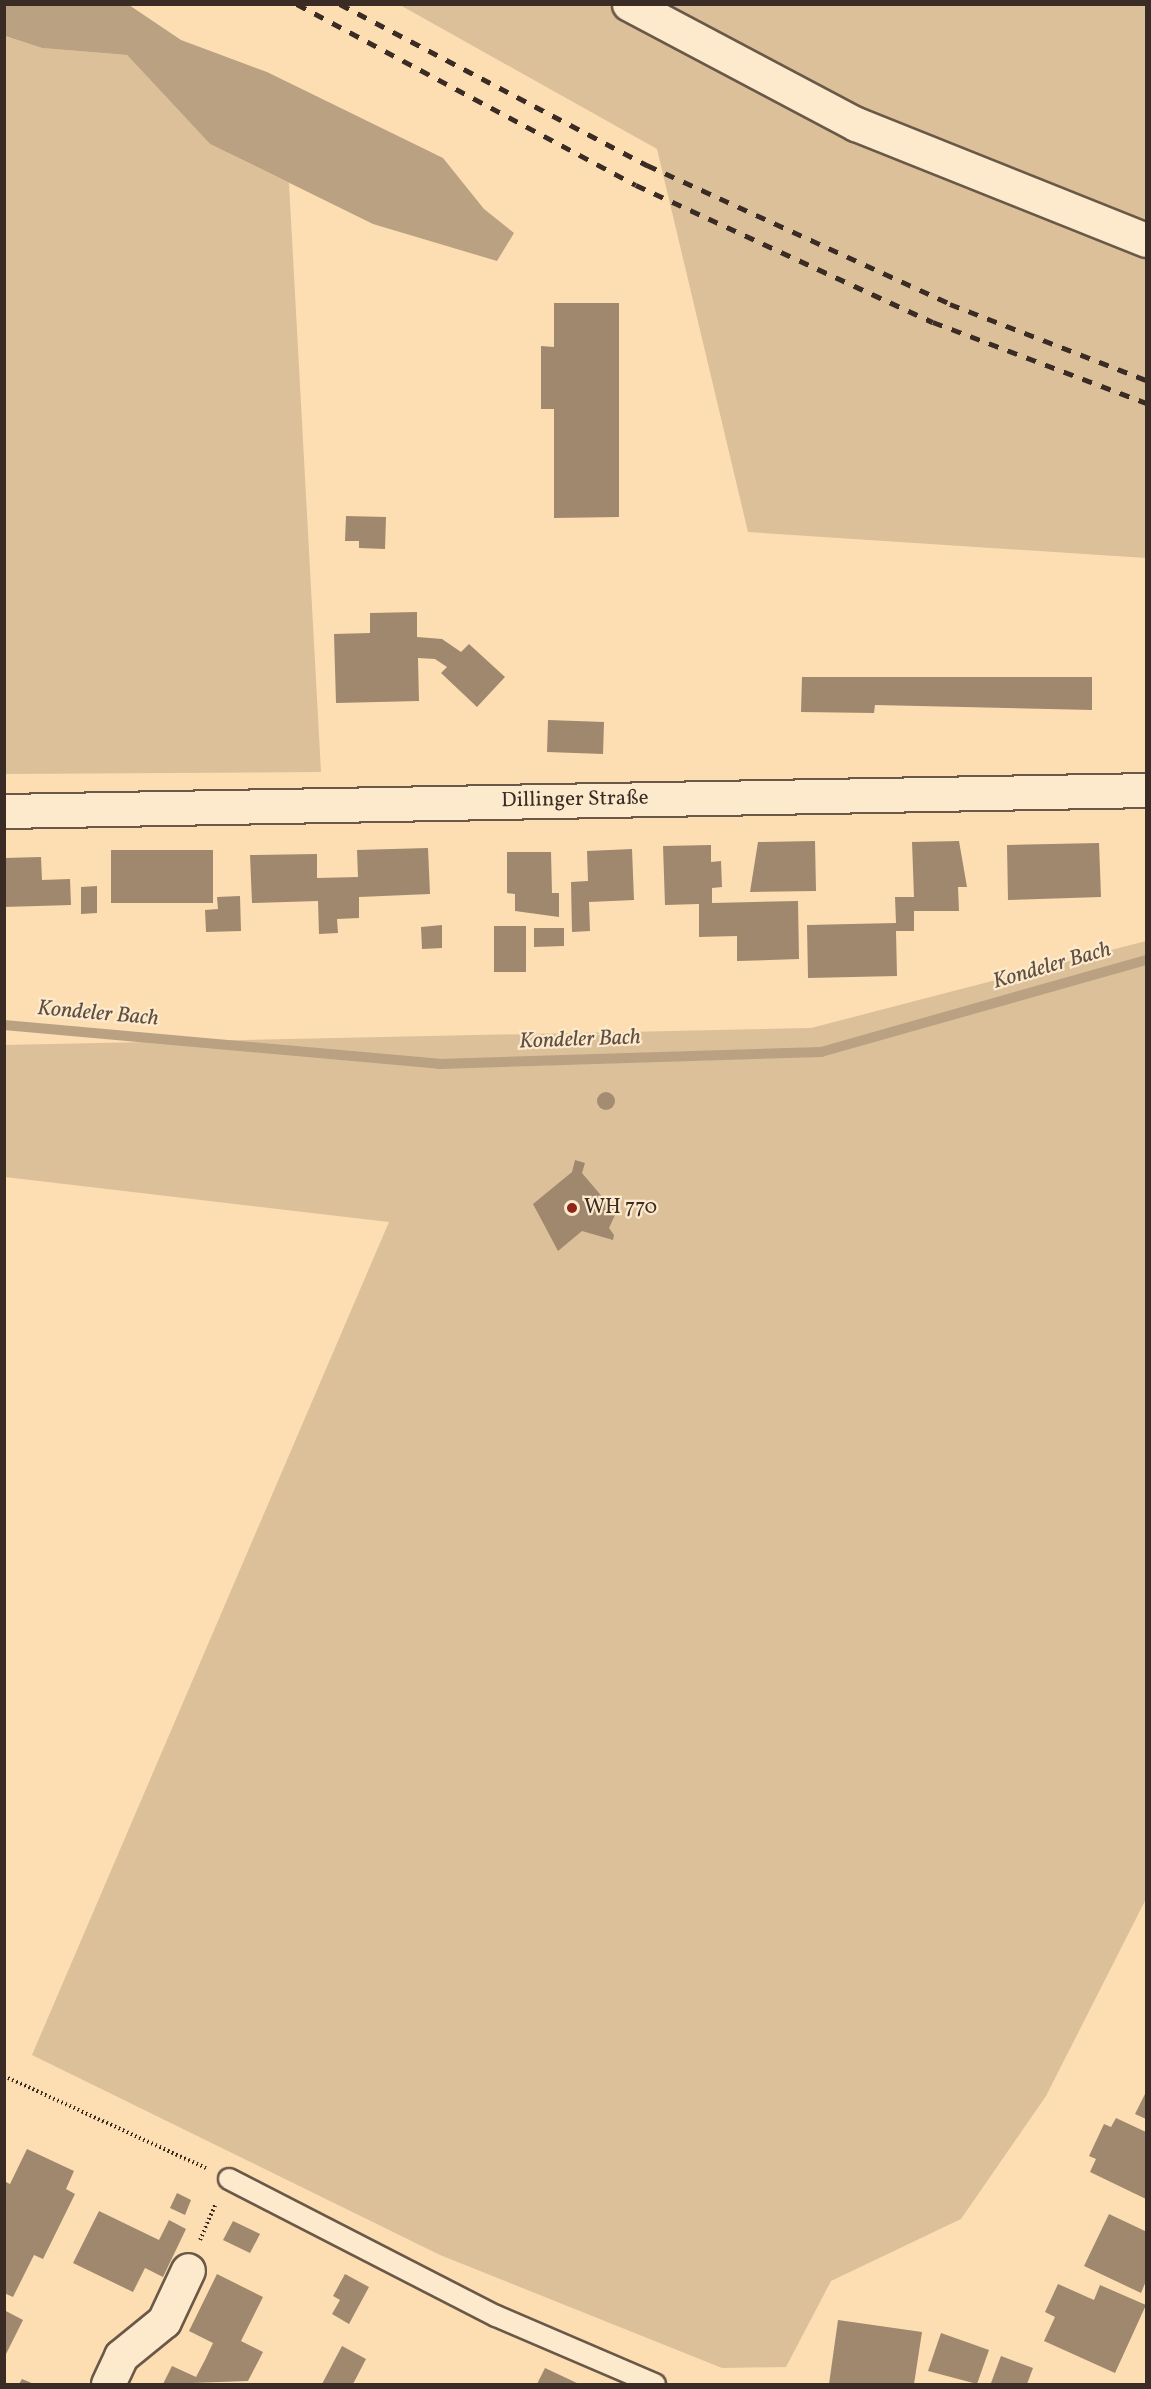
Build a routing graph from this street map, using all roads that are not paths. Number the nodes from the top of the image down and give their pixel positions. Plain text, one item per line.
1 (628, 4) edge
2 (1146, 240) edge
3 (1146, 790) edge
4 (4, 811) edge
5 (229, 2179) road end
6 (188, 2270) road end
7 (108, 2385) edge
8 (656, 2385) edge

1 - 2 street
3 - 4 street, Dillinger Straße
5 - 8 lane
6 - 7 street

